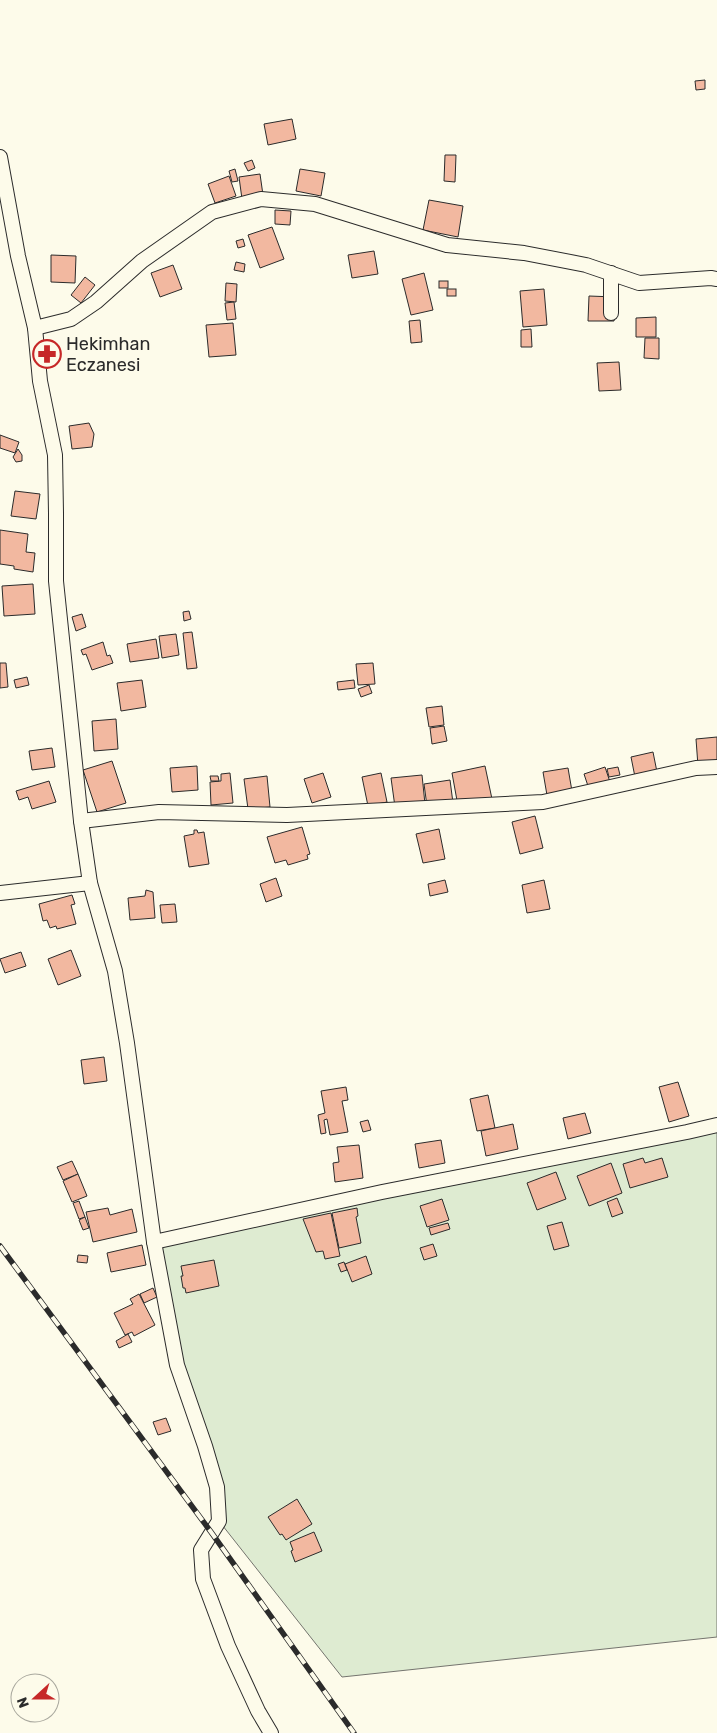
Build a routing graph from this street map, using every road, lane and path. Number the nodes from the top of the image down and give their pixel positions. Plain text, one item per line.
1 (0, 157) edge
2 (611, 273) junction
3 (717, 279) edge
4 (611, 313) dead end
5 (35, 328) junction
6 (717, 767) edge
7 (80, 821) junction
8 (90, 883) junction
9 (0, 893) edge
10 (717, 1125) edge
11 (154, 1242) junction
12 (272, 1733) edge

1 - 5 street
2 - 3 street
2 - 4 street
2 - 5 street
5 - 7 street
6 - 7 street
7 - 8 street
8 - 9 street
8 - 11 street
10 - 11 street
11 - 12 street

